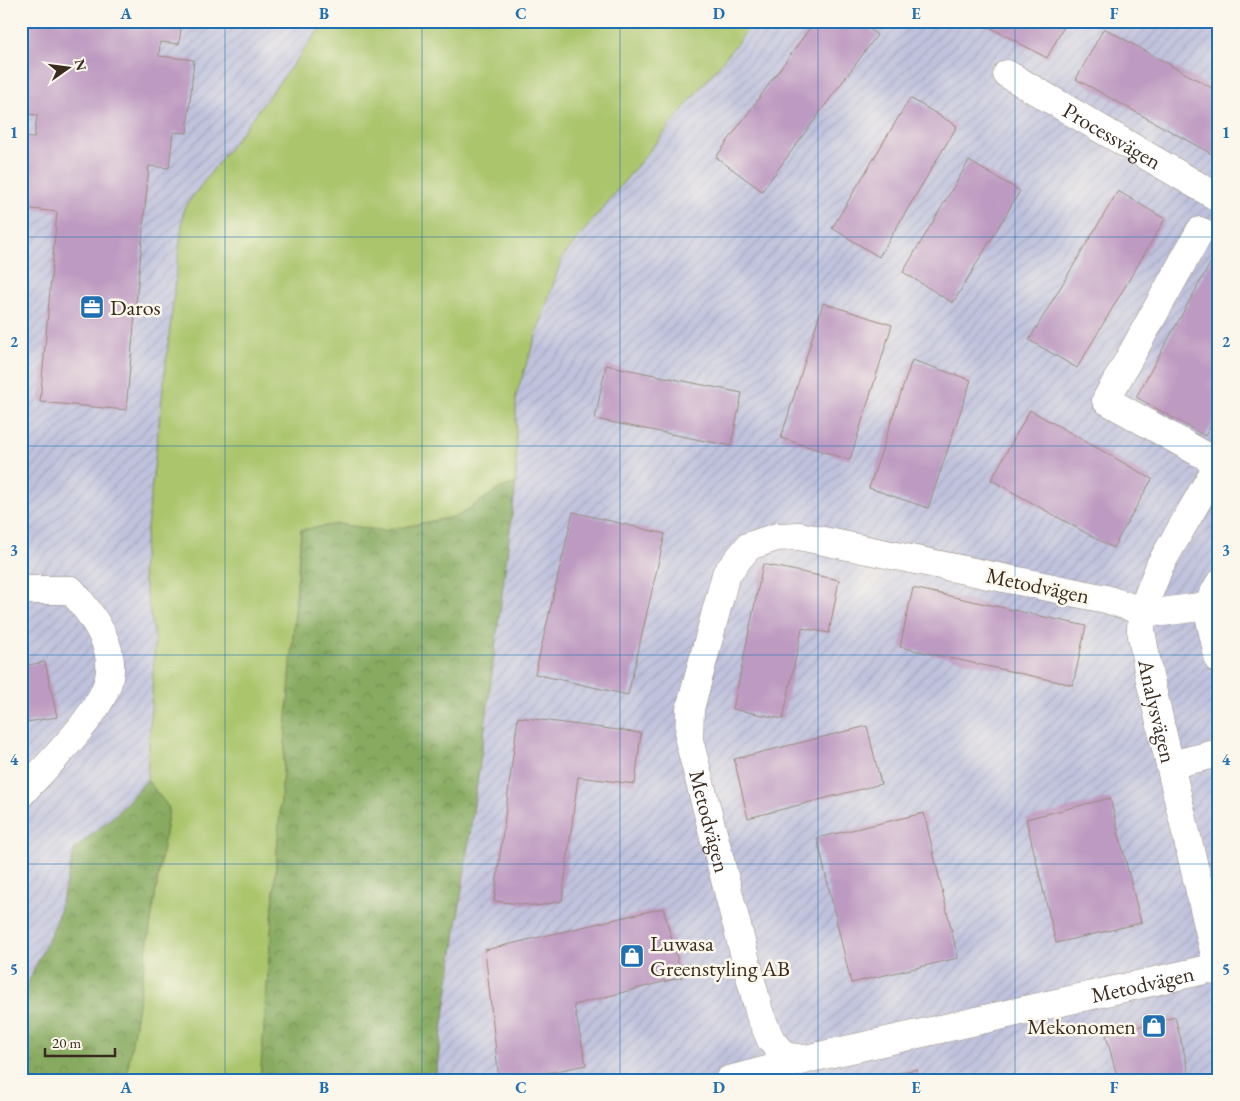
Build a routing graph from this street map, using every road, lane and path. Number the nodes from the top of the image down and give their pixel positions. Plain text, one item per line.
1 (1007, 74) dead end
2 (1219, 198) edge
3 (1200, 231) dead end
4 (1219, 463) edge
5 (21, 590) edge
6 (1213, 595) edge
7 (1142, 612) junction
8 (1219, 660) edge
9 (1219, 753) edge
10 (1170, 765) junction
11 (21, 794) edge
12 (1218, 970) edge
13 (806, 1059) junction
14 (729, 1080) edge

1 - 2 street, Processvägen
3 - 4 street
4 - 7 street, Analysvägen
5 - 11 street
6 - 7 street
6 - 8 street
7 - 10 street, Analysvägen
7 - 13 street, Metodvägen
9 - 10 street
10 - 12 street, Analysvägen
12 - 13 street, Metodvägen
13 - 14 street

